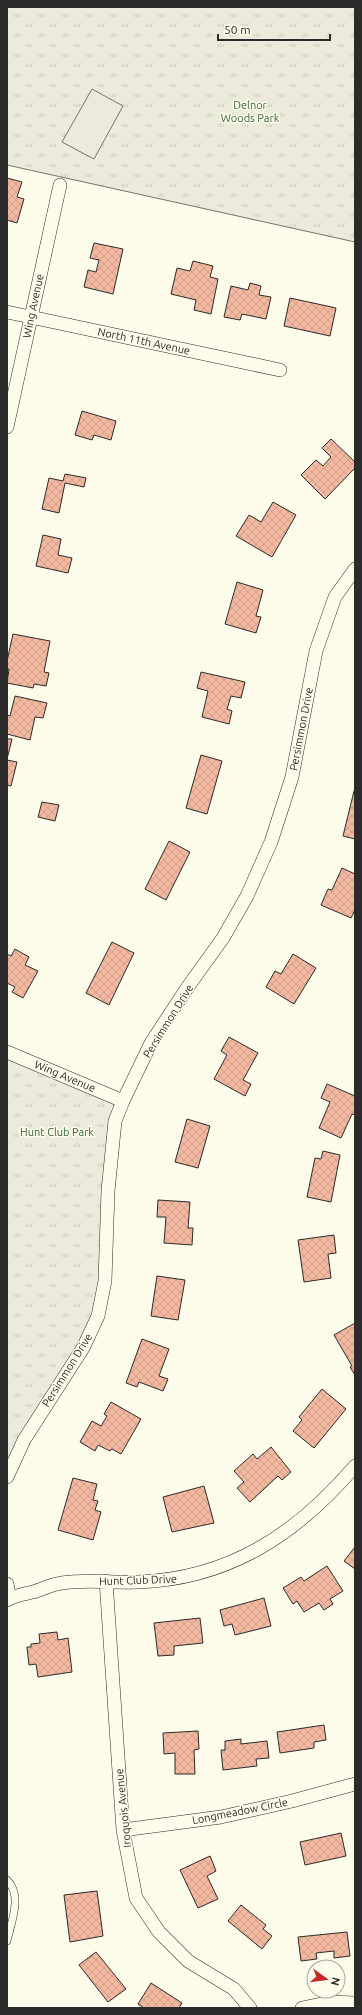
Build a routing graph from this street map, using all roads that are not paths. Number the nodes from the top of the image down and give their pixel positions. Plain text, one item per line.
1 (60, 185) dead end
2 (7, 312) edge
3 (31, 317) junction
4 (280, 370) dead end
5 (7, 427) edge
6 (355, 569) edge
7 (7, 1052) edge
8 (123, 1101) junction
9 (355, 1466) edge
10 (7, 1477) edge
11 (106, 1581) junction
12 (7, 1584) edge
13 (8, 1599) edge
14 (355, 1784) edge
15 (122, 1830) junction
16 (7, 1880) edge
17 (7, 1941) edge
18 (355, 2002) edge
19 (250, 2008) edge
20 (302, 2008) edge

1 - 3 street, Wing Avenue
2 - 3 street, North 11th Avenue
3 - 4 street, North 11th Avenue
3 - 5 street, Wing Avenue
6 - 8 street, Persimmon Drive
7 - 8 street, Wing Avenue
8 - 10 street, Persimmon Drive
9 - 11 street, Hunt Club Drive
11 - 13 street, Hunt Club Drive
11 - 15 street, Iroquois Avenue
12 - 13 street
14 - 15 street, Longmeadow Circle
15 - 19 street, Iroquois Avenue
16 - 17 lane
18 - 20 street

